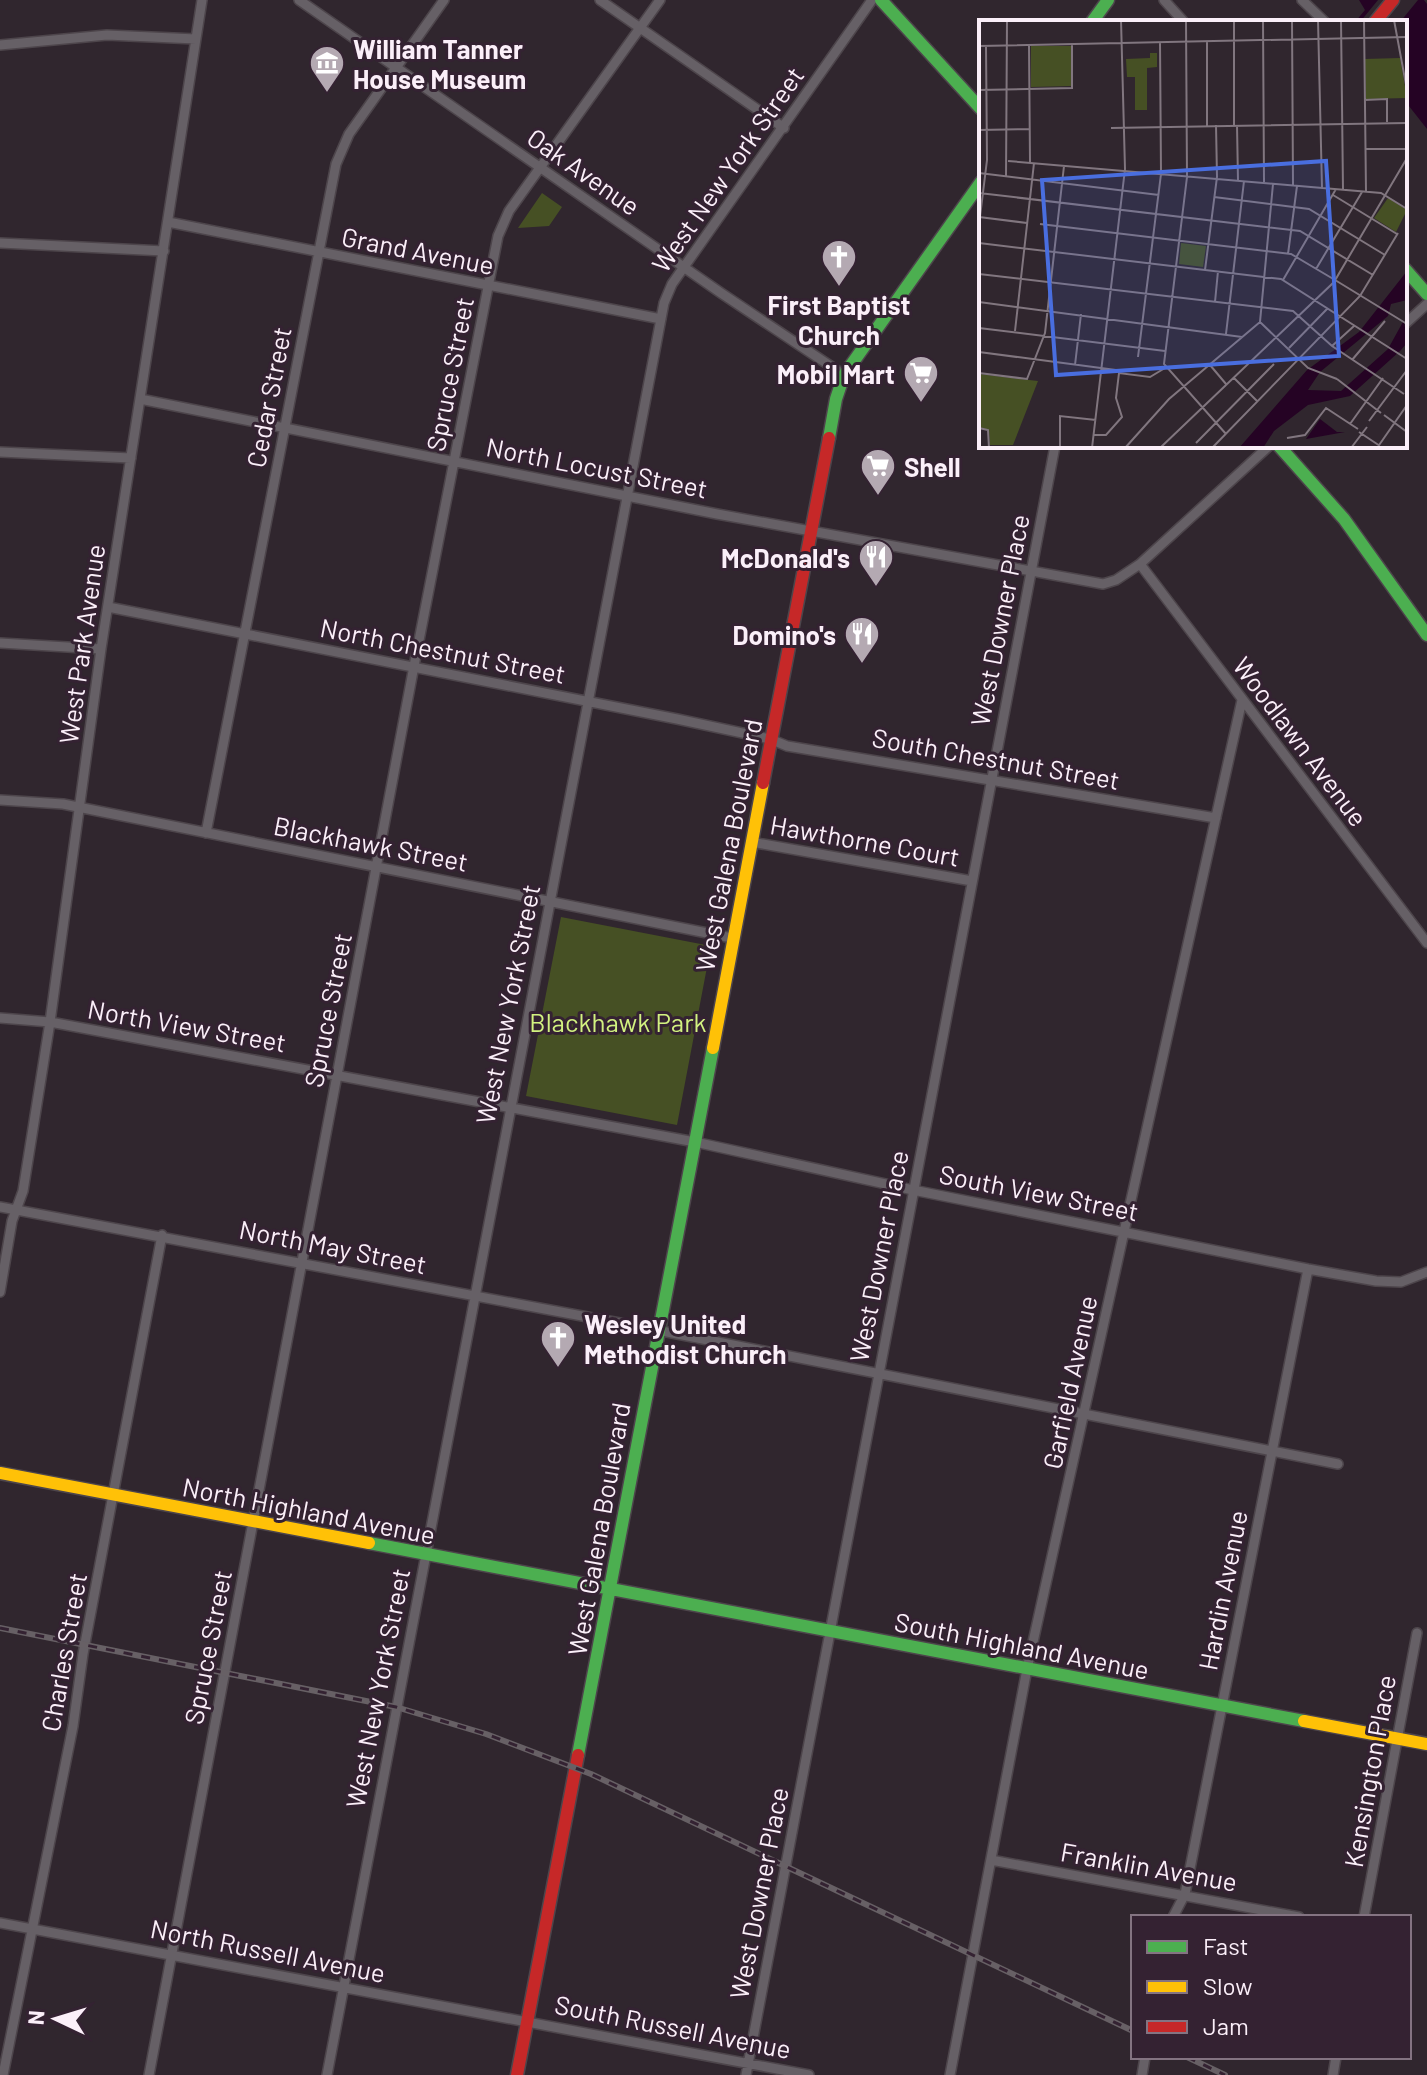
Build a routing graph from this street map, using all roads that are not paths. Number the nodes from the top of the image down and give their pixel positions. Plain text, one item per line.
1 (202, 0) edge
2 (299, 0) edge
3 (444, 0) edge
4 (600, 0) edge
5 (660, 0) edge
6 (872, 0) edge
7 (881, 0) edge
8 (1108, 0) edge
9 (1164, 0) edge
10 (1302, 0) edge
11 (1393, 0) edge
12 (1093, 20) edge
13 (1182, 20) edge
14 (1323, 20) edge
15 (1377, 20) edge
16 (640, 28) junction
17 (196, 39) junction
18 (0, 45) edge
19 (396, 67) junction
20 (979, 107) edge
21 (784, 128) junction
22 (540, 168) junction
23 (979, 185) edge
24 (168, 222) junction
25 (0, 243) edge
26 (164, 251) junction
27 (319, 253) junction
28 (684, 268) junction
29 (1407, 271) edge
30 (488, 286) junction
31 (1427, 294) edge
32 (1427, 304) edge
33 (661, 319) junction
34 (1407, 322) edge
35 (844, 375) junction
36 (140, 399) junction
37 (285, 428) junction
38 (1055, 448) edge
39 (1267, 448) edge
40 (1281, 448) edge
41 (0, 452) edge
42 (131, 458) junction
43 (455, 461) junction
44 (627, 496) junction
45 (810, 531) junction
46 (1140, 564) junction
47 (1030, 572) junction
48 (108, 607) junction
49 (245, 633) junction
50 (1427, 635) edge
51 (0, 643) edge
52 (101, 649) junction
53 (414, 666) junction
54 (1242, 700) junction
55 (586, 701) junction
56 (770, 739) junction
57 (991, 780) junction
58 (0, 800) edge
59 (79, 807) junction
60 (1216, 818) junction
61 (206, 833) junction
62 (751, 842) junction
63 (377, 867) junction
64 (972, 881) junction
65 (549, 900) junction
66 (732, 938) junction
67 (1427, 943) edge
68 (0, 1018) edge
69 (50, 1022) junction
70 (337, 1075) junction
71 (509, 1107) junction
72 (695, 1142) junction
73 (913, 1190) junction
74 (0, 1207) edge
75 (16, 1208) junction
76 (1124, 1231) junction
77 (162, 1235) junction
78 (304, 1262) junction
79 (1308, 1269) junction
80 (1426, 1274) edge
81 (0, 1292) edge
82 (474, 1296) junction
83 (657, 1330) junction
84 (878, 1376) junction
85 (1084, 1416) junction
86 (1272, 1452) junction
87 (1338, 1464) dead end
88 (0, 1473) edge
89 (113, 1495) junction
90 (255, 1521) junction
91 (425, 1554) junction
92 (610, 1590) junction
93 (830, 1632) junction
94 (1417, 1633) dead end
95 (1027, 1669) junction
96 (1222, 1705) junction
97 (1397, 1738) junction
98 (1427, 1744) edge
99 (991, 1860) junction
100 (1185, 1894) junction
101 (1174, 1915) edge
102 (1289, 1915) edge
103 (1364, 1915) edge
104 (0, 1923) edge
105 (31, 1929) junction
106 (172, 1954) junction
107 (342, 1988) junction
108 (528, 2021) junction
109 (748, 2063) junction
110 (3, 2075) edge
111 (149, 2075) edge
112 (327, 2075) edge
113 (517, 2075) edge
114 (746, 2075) edge
115 (809, 2075) edge
116 (950, 2075) edge

1 - 17 street, West Park Avenue
2 - 19 street, Oak Avenue
3 - 19 street, Cedar Street
4 - 16 street
5 - 16 street, Spruce Street
6 - 21 street, West New York Street
7 - 20 main road
8 - 12 main road
9 - 13 street
10 - 14 street
11 - 15 main road
16 - 21 street
16 - 22 street, Spruce Street
17 - 18 street
17 - 24 street, West Park Avenue
19 - 22 street, Oak Avenue
19 - 27 street, Cedar Street
21 - 28 street, West New York Street
22 - 28 street, Oak Avenue
22 - 30 street, Spruce Street
23 - 35 main road, West Galena Boulevard
24 - 26 street, West Park Avenue
24 - 27 street, Grand Avenue
25 - 26 street
26 - 36 street, West Park Avenue
27 - 30 street, Grand Avenue
27 - 37 street, Cedar Street
28 - 33 street, West New York Street
28 - 35 street, Oak Avenue
29 - 31 main road
30 - 33 street, Grand Avenue
30 - 43 street, Spruce Street
32 - 34 street
33 - 44 street, West New York Street
35 - 45 main road, West Galena Boulevard
36 - 37 street, North Locust Street
36 - 42 street, West Park Avenue
37 - 43 street, North Locust Street
37 - 49 street, Cedar Street
38 - 47 street, West Downer Place
39 - 46 street, North Locust Street
40 - 50 main road
41 - 42 street
42 - 48 street, West Park Avenue
43 - 44 street, North Locust Street
43 - 53 street, Spruce Street
44 - 45 street, North Locust Street
44 - 55 street, West New York Street
45 - 47 street, North Locust Street
45 - 56 main road, West Galena Boulevard
46 - 47 street, North Locust Street
46 - 54 street, Woodlawn Avenue
47 - 57 street, West Downer Place
48 - 49 street, North Chestnut Street
48 - 52 street, West Park Avenue
49 - 53 street, North Chestnut Street
49 - 61 street, Cedar Street
51 - 52 street
52 - 59 street, West Park Avenue
53 - 55 street, North Chestnut Street
53 - 63 street, Spruce Street
54 - 60 street, Garfield Avenue
54 - 67 street, Woodlawn Avenue
55 - 56 street, North Chestnut Street
55 - 65 street, West New York Street
56 - 57 street, South Chestnut Street
56 - 62 main road, West Galena Boulevard
57 - 60 street, South Chestnut Street
57 - 64 street, West Downer Place
58 - 59 street, Blackhawk Street
59 - 61 street, Blackhawk Street
59 - 69 street, West Park Avenue
60 - 76 street, Garfield Avenue
61 - 63 street, Blackhawk Street
62 - 64 street, Hawthorne Court
62 - 66 main road, West Galena Boulevard
63 - 65 street, Blackhawk Street
63 - 70 street, Spruce Street
64 - 73 street, West Downer Place
65 - 66 street, Blackhawk Street
65 - 71 street, West New York Street
66 - 72 main road, West Galena Boulevard
68 - 69 street, North View Street
69 - 70 street, North View Street
69 - 75 street, West Park Avenue
70 - 71 street, North View Street
70 - 78 street, Spruce Street
71 - 72 street, North View Street
71 - 82 street, West New York Street
72 - 73 street, South View Street
72 - 83 main road, West Galena Boulevard
73 - 76 street, South View Street
73 - 84 street, West Downer Place
74 - 75 street, North May Street
75 - 77 street, North May Street
75 - 81 street, West Park Avenue
76 - 79 street, South View Street
76 - 85 street, Garfield Avenue
77 - 78 street, North May Street
77 - 89 street, Charles Street
78 - 82 street, North May Street
78 - 90 street, Spruce Street
79 - 80 street, South View Street
79 - 86 street, Hardin Avenue
82 - 83 street, North May Street
82 - 91 street, West New York Street
83 - 84 street, North May Street
83 - 92 main road, West Galena Boulevard
84 - 85 street, North May Street
84 - 93 street, West Downer Place
85 - 86 street, North May Street
85 - 95 street, Garfield Avenue
86 - 87 street, North May Street
86 - 96 street, Hardin Avenue
88 - 89 main road, North Highland Avenue
89 - 90 main road, North Highland Avenue
89 - 105 street, Charles Street
90 - 91 main road, North Highland Avenue
90 - 106 street, Spruce Street
91 - 92 main road, North Highland Avenue
91 - 107 street, West New York Street
92 - 93 main road, South Highland Avenue
92 - 108 main road, West Galena Boulevard
93 - 95 main road, South Highland Avenue
93 - 109 street, West Downer Place
94 - 97 street, Kensington Place
95 - 96 main road, South Highland Avenue
95 - 99 street, Garfield Avenue
96 - 97 main road, South Highland Avenue
96 - 100 street, Hardin Avenue
97 - 98 main road, South Highland Avenue
97 - 103 street, Kensington Place
99 - 100 street, Franklin Avenue
99 - 116 street, Garfield Avenue
100 - 101 street, Hardin Avenue
100 - 102 street, Franklin Avenue
104 - 105 street, North Russell Avenue
105 - 106 street, North Russell Avenue
105 - 110 street, Charles Street
106 - 107 street, North Russell Avenue
106 - 111 street, Spruce Street
107 - 108 street, North Russell Avenue
107 - 112 street, West New York Street
108 - 109 street, South Russell Avenue
108 - 113 main road, West Galena Boulevard
109 - 114 street, West Downer Place
109 - 115 street, South Russell Avenue

